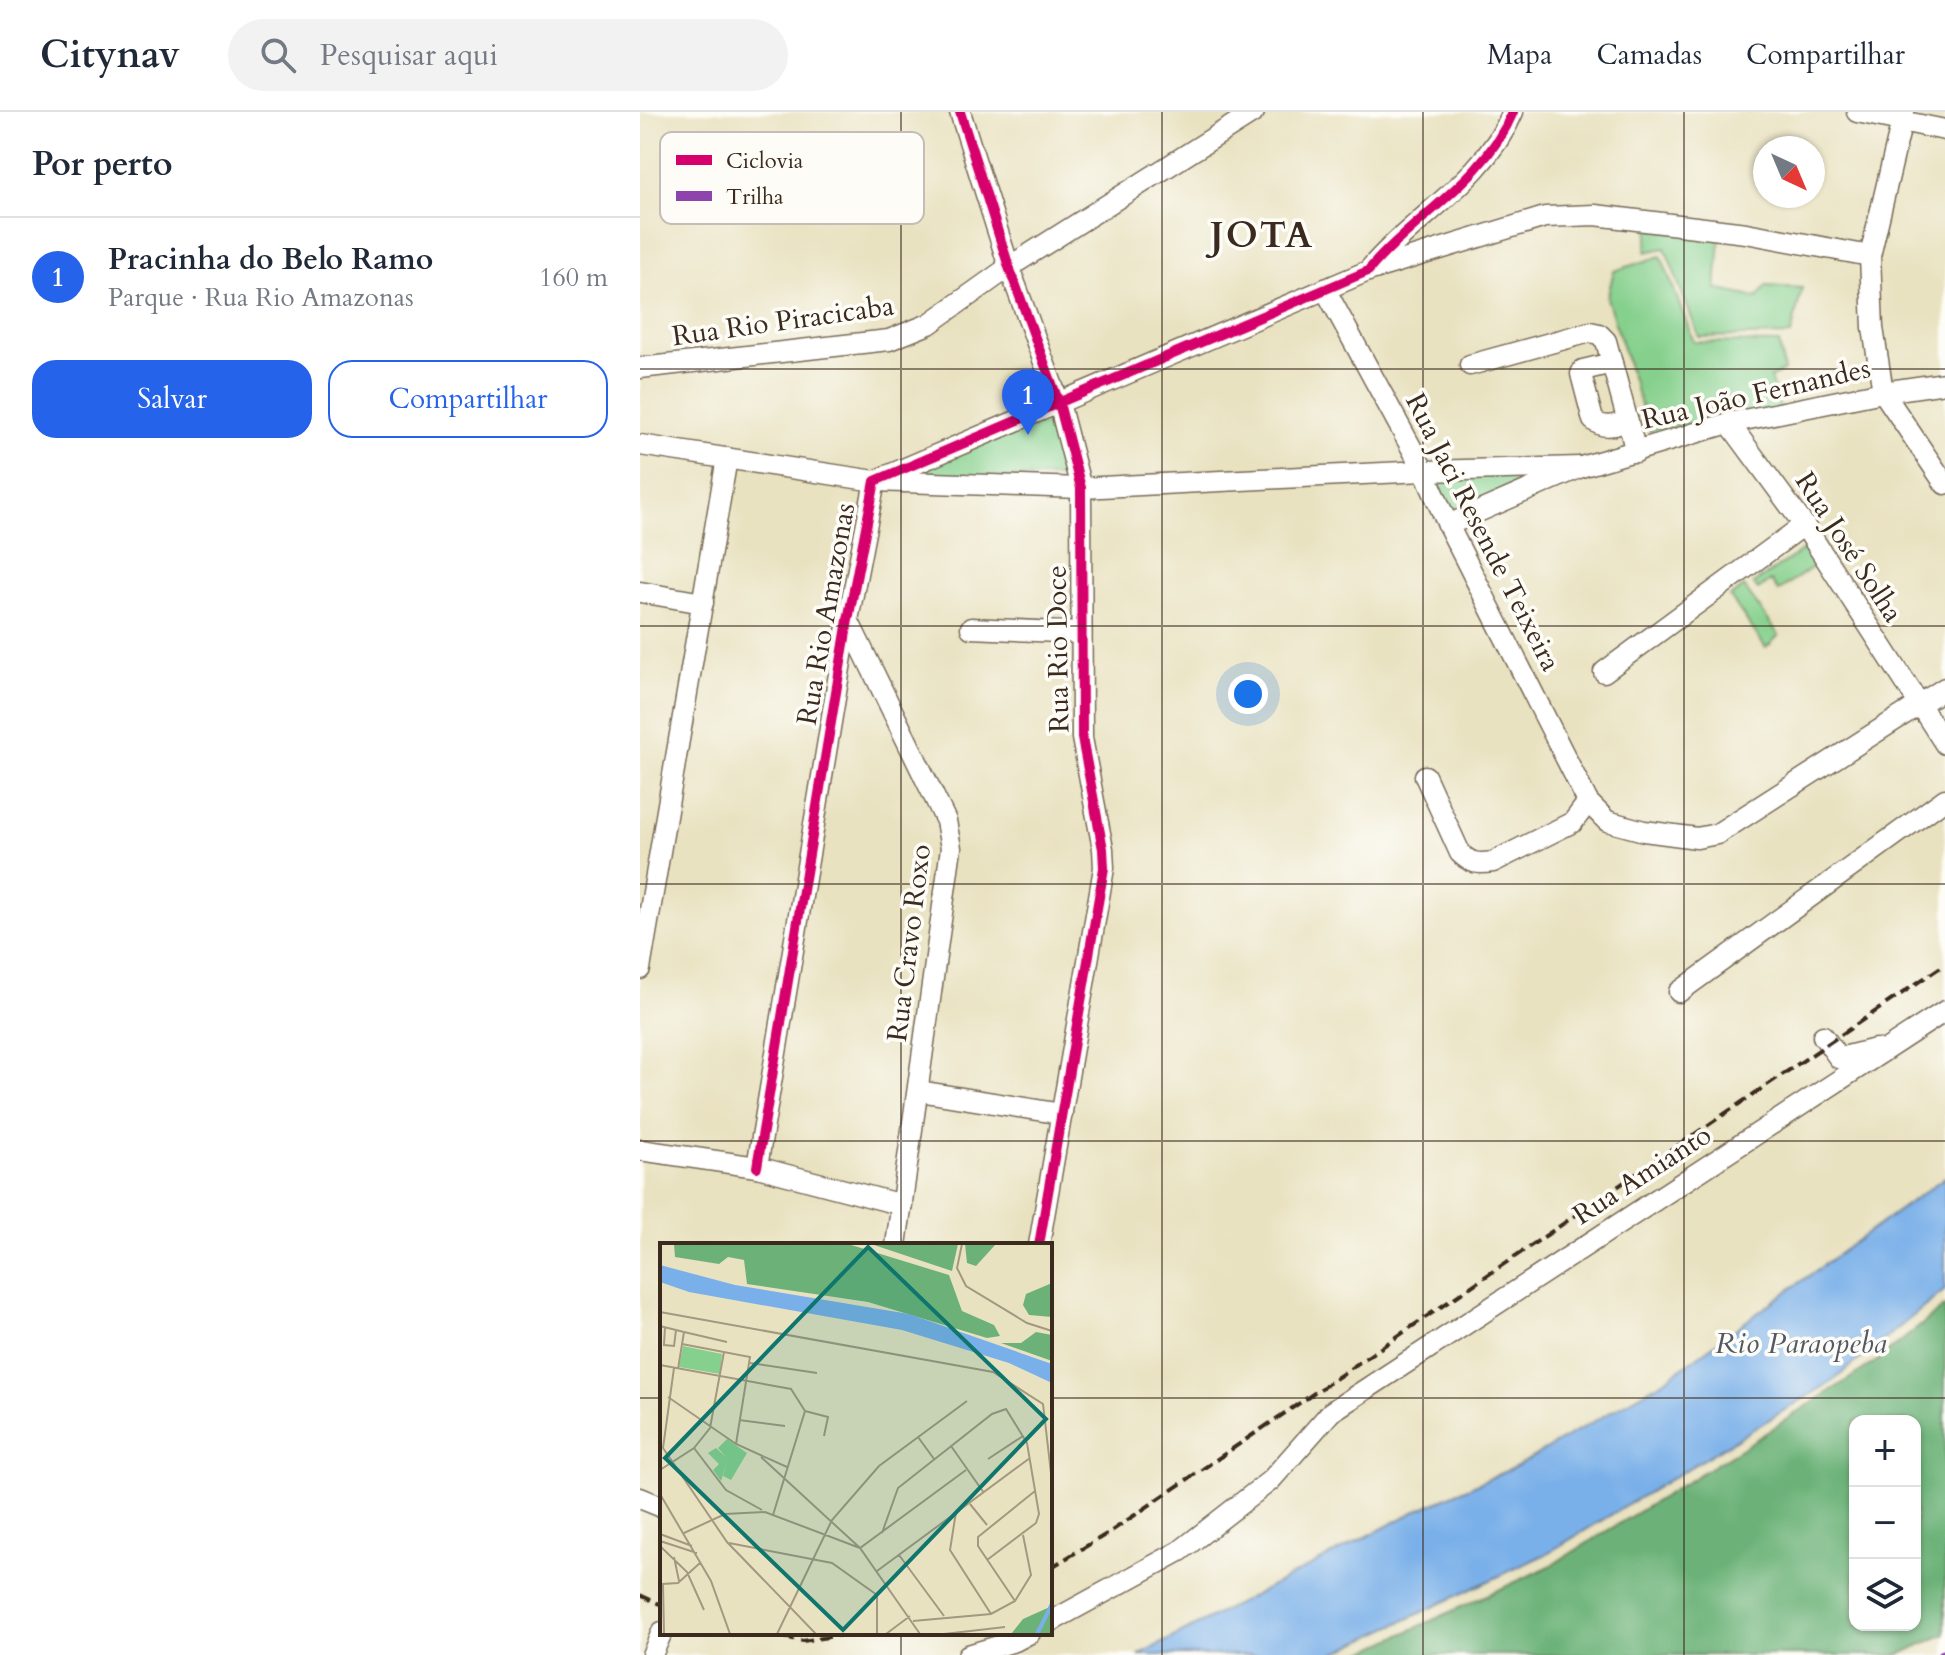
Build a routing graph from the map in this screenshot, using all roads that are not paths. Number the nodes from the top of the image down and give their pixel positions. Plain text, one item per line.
1 (960, 112) edge
2 (1254, 112) edge
3 (1513, 112) edge
4 (1857, 112) edge
5 (1903, 116) edge
6 (1945, 130) edge
7 (1870, 256) junction
8 (1009, 267) junction
9 (1368, 271) junction
10 (1325, 289) junction
11 (1612, 363) junction
12 (1470, 365) dead end
13 (640, 368) edge
14 (1945, 383) edge
15 (1883, 392) junction
16 (1059, 403) junction
17 (1628, 421) junction
18 (1729, 423) junction
19 (640, 445) edge
20 (1636, 452) junction
21 (727, 458) junction
22 (1581, 467) junction
23 (1424, 471) junction
24 (875, 481) junction
25 (1945, 484) edge
26 (1081, 488) junction
27 (1448, 525) junction
28 (1804, 525) junction
29 (640, 592) edge
30 (703, 603) junction
31 (848, 620) junction
32 (971, 628) dead end
33 (1081, 633) junction
34 (1604, 672) dead end
35 (1945, 688) edge
36 (1918, 705) junction
37 (1945, 744) edge
38 (1425, 776) dead end
39 (1945, 799) edge
40 (1588, 802) junction
41 (645, 908) edge
42 (640, 969) edge
43 (1679, 992) dead end
44 (1945, 1011) edge
45 (1823, 1036) dead end
46 (1891, 1046) junction
47 (919, 1091) junction
48 (1062, 1114) junction
49 (640, 1150) edge
50 (757, 1167) junction
51 (902, 1205) junction
52 (896, 1243) edge
53 (1039, 1243) edge
54 (640, 1498) edge
55 (660, 1506) edge
56 (1052, 1621) edge
57 (660, 1635) edge
58 (1026, 1635) edge
59 (640, 1648) edge
60 (650, 1655) edge
61 (968, 1655) edge

1 - 8 street, Rua Rio Doce
2 - 8 street, Rua Rio Piracicaba
3 - 9 street, Rua Rio Amazonas
4 - 5 street
5 - 6 street
5 - 7 street
7 - 9 street
7 - 15 street
8 - 13 street, Rua Rio Piracicaba
8 - 16 street, Rua Rio Doce
9 - 10 street, Rua Rio Amazonas
10 - 16 street, Rua Rio Amazonas
10 - 23 street, Rua Jaci Resende Teixeira
11 - 12 street
11 - 17 street
11 - 17 street
14 - 15 street, Rua João Fernandes
15 - 18 street, Rua João Fernandes
15 - 25 street
16 - 24 street, Rua Rio Amazonas
16 - 26 street, Rua Rio Doce
17 - 20 street
18 - 20 street, Rua João Fernandes
18 - 28 street, Rua José Solha
19 - 21 street, Rua João Fernandes
20 - 22 street, Rua João Fernandes
21 - 24 street, Rua João Fernandes
21 - 30 street
22 - 23 street, Rua João Fernandes
22 - 27 street, Rua João Fernandes
23 - 26 street, Rua João Fernandes
23 - 27 street, Rua Jaci Resende Teixeira
24 - 26 street, Rua João Fernandes
24 - 31 street, Rua Rio Amazonas
26 - 33 street, Rua Rio Doce
27 - 40 street, Rua Jaci Resende Teixeira
28 - 34 street
28 - 36 street, Rua José Solha
29 - 30 street
30 - 41 street
31 - 47 street, Rua Cravo Roxo
31 - 50 street, Rua Rio Amazonas
32 - 33 street
33 - 48 street, Rua Rio Doce
35 - 36 street
36 - 37 street, Rua José Solha
36 - 40 street
38 - 40 street
39 - 43 street
41 - 42 street
44 - 46 street, Rua Amianto
45 - 46 street
46 - 56 street, Rua Amianto
47 - 48 street
47 - 51 street, Rua Cravo Roxo
48 - 53 street, Rua Rio Doce
49 - 50 street
50 - 51 street
51 - 52 street, Rua Cravo Roxo
54 - 55 street
57 - 60 street
58 - 61 street
59 - 60 street

